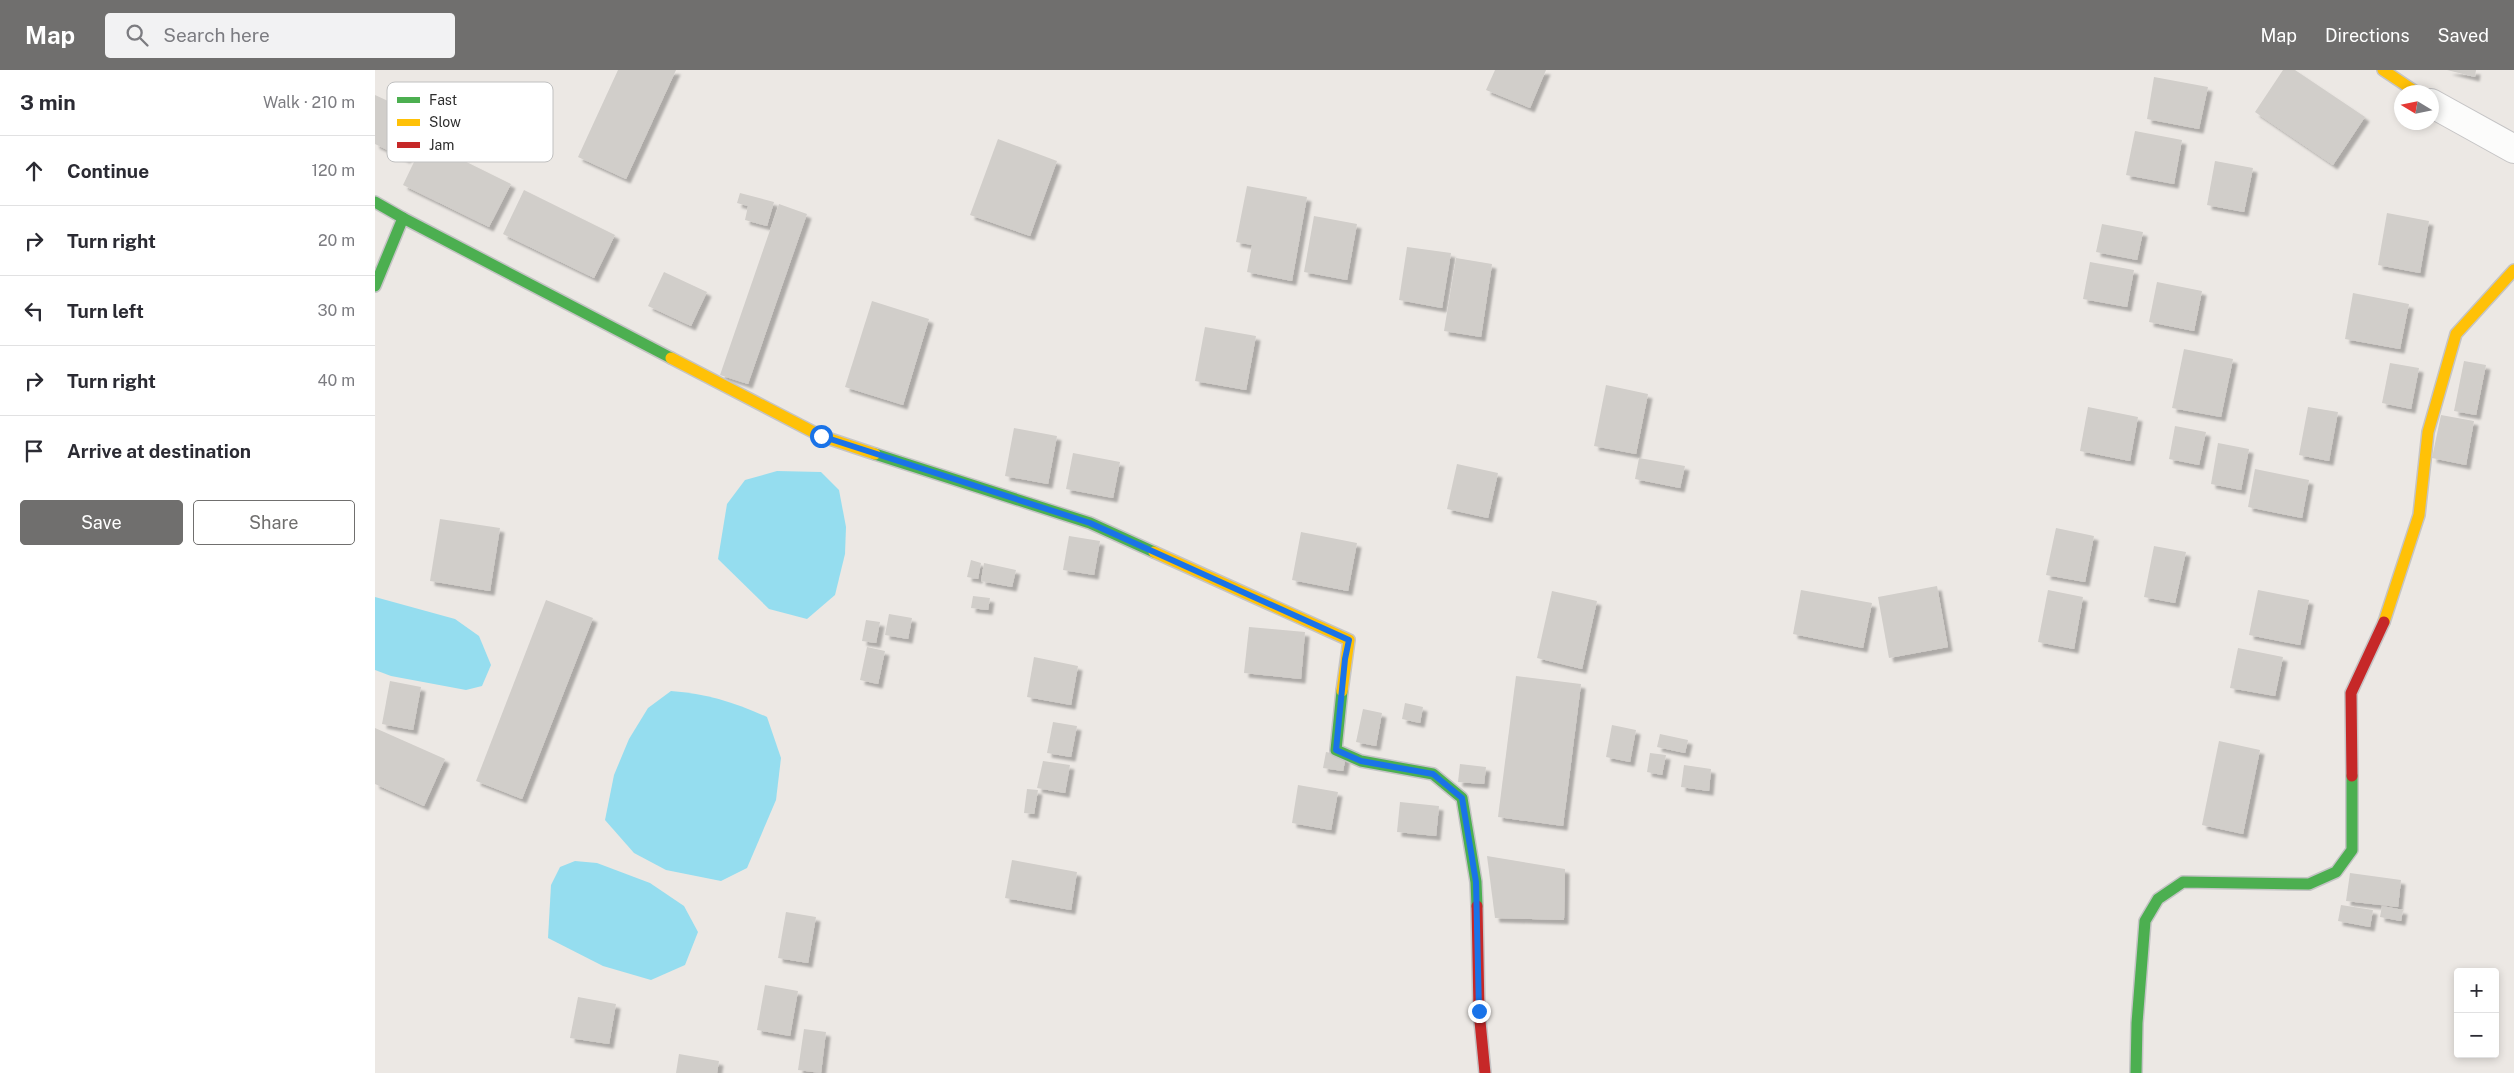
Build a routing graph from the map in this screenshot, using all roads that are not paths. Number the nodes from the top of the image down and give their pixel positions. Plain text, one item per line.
1 (2383, 70) edge
2 (2406, 85) edge
3 (2439, 107) edge
4 (2514, 149) edge
5 (375, 202) edge
6 (403, 218) junction
7 (2514, 270) edge
8 (375, 286) edge
9 (1485, 1073) edge
10 (2136, 1073) edge

1 - 2 street
3 - 4 street
5 - 6 street
6 - 8 street
6 - 9 street
7 - 10 street

